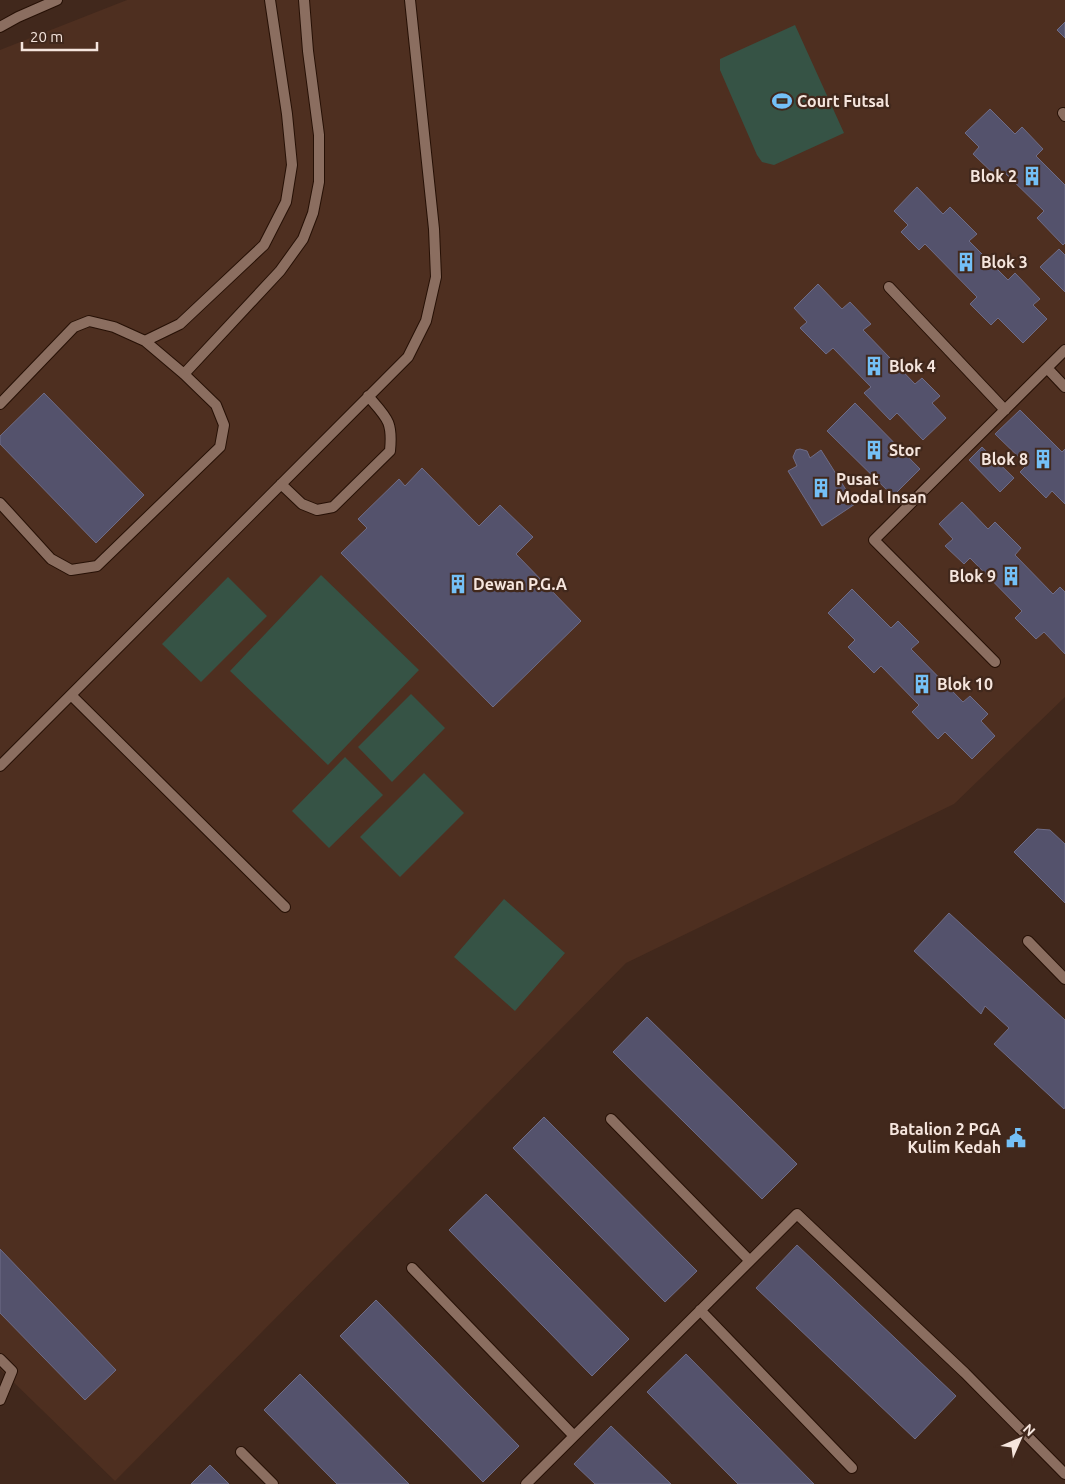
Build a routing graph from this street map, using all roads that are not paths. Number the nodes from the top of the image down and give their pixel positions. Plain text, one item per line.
1 (57, 0) edge
2 (270, 0) edge
3 (304, 0) edge
4 (410, 0) edge
5 (0, 27) edge
6 (889, 287) dead end
7 (145, 341) junction
8 (1065, 350) edge
9 (1047, 368) junction
10 (184, 374) junction
11 (1065, 387) edge
12 (368, 396) junction
13 (0, 404) edge
14 (1005, 410) junction
15 (281, 484) junction
16 (0, 503) edge
17 (995, 662) dead end
18 (72, 695) junction
19 (0, 766) edge
20 (285, 907) dead end
21 (1028, 942) dead end
22 (1065, 979) edge
23 (611, 1119) dead end
24 (750, 1261) junction
25 (412, 1268) dead end
26 (700, 1310) junction
27 (0, 1359) edge
28 (0, 1400) edge
29 (574, 1436) junction
30 (241, 1452) dead end
31 (852, 1468) dead end
32 (1065, 1474) edge
33 (273, 1484) edge
34 (526, 1484) edge

1 - 5 lane
2 - 7 lane
3 - 10 lane
4 - 12 lane
6 - 14 lane
7 - 10 lane
7 - 13 lane
8 - 9 lane
9 - 11 lane
9 - 14 lane
10 - 16 lane
12 - 15 lane
12 - 15 lane
14 - 17 lane
15 - 18 lane
18 - 19 lane
18 - 20 lane
21 - 22 lane
23 - 24 lane
24 - 26 lane
24 - 32 lane
25 - 29 lane
26 - 29 lane
26 - 31 lane
27 - 28 lane
29 - 34 lane
30 - 33 lane

